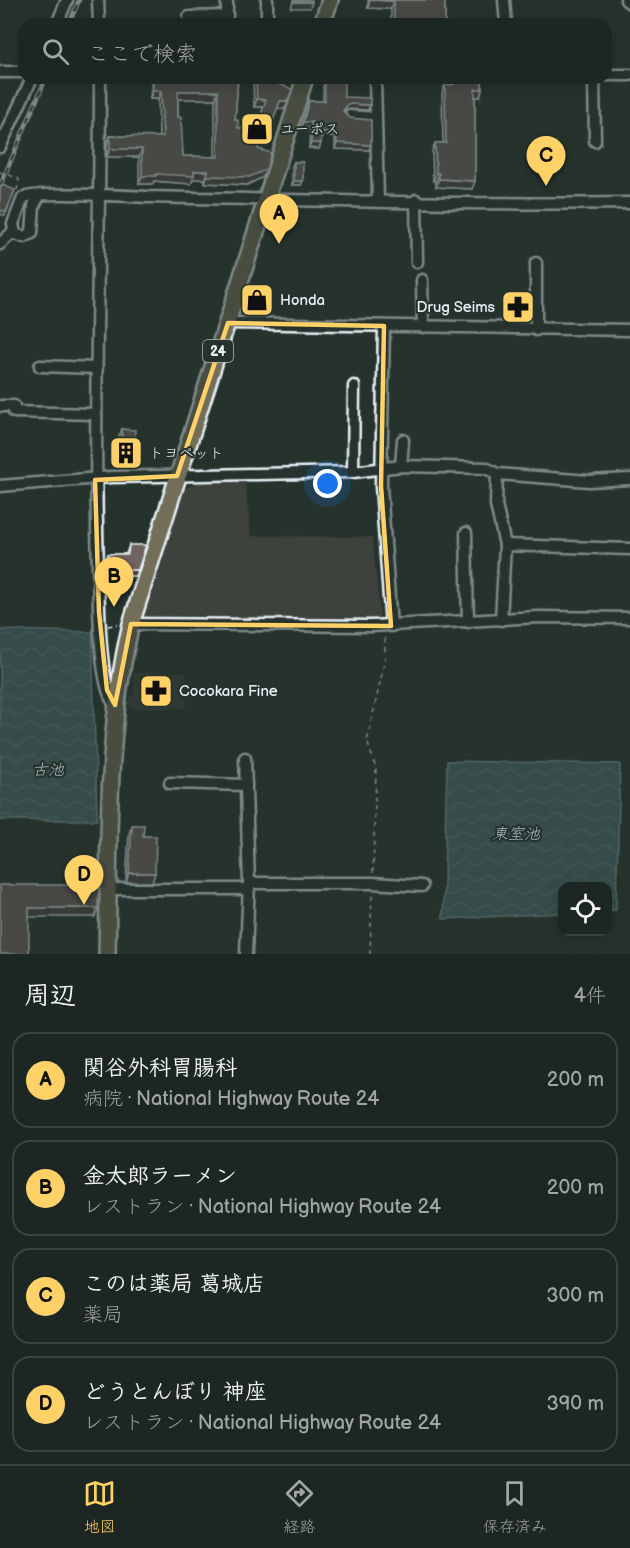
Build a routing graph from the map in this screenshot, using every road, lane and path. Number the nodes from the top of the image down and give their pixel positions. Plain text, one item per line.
1 (67, 0) edge
2 (99, 0) edge
3 (227, 0) edge
4 (267, 0) edge
5 (330, 0) edge
6 (504, 0) edge
7 (626, 0) edge
8 (630, 3) edge
9 (189, 17) dead end
10 (60, 18) edge
11 (99, 18) edge
12 (197, 18) edge
13 (220, 18) edge
14 (267, 18) edge
15 (324, 18) edge
16 (506, 18) edge
17 (0, 72) edge
18 (18, 72) edge
19 (612, 75) edge
20 (630, 75) edge
21 (29, 84) edge
22 (100, 84) edge
23 (303, 84) edge
24 (375, 84) edge
25 (594, 84) edge
26 (349, 116) edge
27 (375, 118) junction
28 (0, 120) edge
29 (12, 120) junction
30 (595, 141) dead end
31 (0, 147) edge
32 (0, 172) edge
33 (18, 190) dead end
34 (40, 195) junction
35 (99, 196) junction
36 (267, 199) junction
37 (378, 200) junction
38 (416, 200) junction
39 (630, 203) edge
40 (13, 232) junction
41 (0, 244) edge
42 (417, 262) dead end
43 (536, 263) dead end
44 (422, 280) dead end
45 (228, 323) junction
46 (384, 326) junction
47 (423, 327) junction
48 (536, 330) junction
49 (630, 330) edge
50 (40, 366) dead end
51 (96, 368) junction
52 (354, 386) dead end
53 (1, 406) edge
54 (94, 414) junction
55 (403, 440) dead end
56 (401, 466) junction
57 (382, 467) junction
58 (353, 472) junction
59 (498, 474) junction
60 (177, 476) junction
61 (630, 479) edge
62 (95, 480) junction
63 (0, 486) edge
64 (466, 533) dead end
65 (505, 545) junction
66 (630, 549) edge
67 (630, 618) edge
68 (501, 620) junction
69 (468, 622) junction
70 (131, 624) junction
71 (388, 626) junction
72 (101, 629) junction
73 (115, 705) junction
74 (245, 758) dead end
75 (170, 783) dead end
76 (246, 786) junction
77 (372, 883) junction
78 (249, 886) junction
79 (422, 886) dead end
80 (109, 889) junction
81 (107, 954) edge
82 (246, 954) edge
83 (370, 954) edge

1 - 10 street
2 - 11 street
3 - 13 street
4 - 14 street
5 - 15 highway
6 - 16 street
7 - 8 street
9 - 12 street
17 - 18 street
19 - 20 street
21 - 29 street
22 - 35 street
23 - 36 highway, 24
24 - 27 street
25 - 30 street
26 - 27 street
27 - 37 street
28 - 29 street
29 - 31 street
32 - 33 path, bridge
34 - 35 street
34 - 40 street
34 - 40 street
35 - 36 street
35 - 51 street
36 - 37 street
36 - 45 highway, 24
37 - 38 street
38 - 39 street
38 - 42 street
40 - 41 street
43 - 48 street
44 - 47 street
45 - 46 street
45 - 60 highway, 24
46 - 47 street
46 - 57 street
47 - 48 street
48 - 49 street
50 - 51 street
51 - 54 street
52 - 58 street
53 - 54 street
54 - 62 street
55 - 56 street
56 - 57 street
56 - 59 street
57 - 58 street
57 - 71 street
58 - 60 street
59 - 61 street
59 - 65 street
60 - 62 street
60 - 70 highway, 24
62 - 63 street
62 - 72 street
64 - 69 street
65 - 66 street
65 - 68 street
67 - 68 street
68 - 69 street
69 - 71 street
70 - 71 street
70 - 72 path
70 - 73 highway, 24
71 - 77 path
72 - 73 street
73 - 80 highway, 24
74 - 76 street
75 - 76 street
76 - 78 street
77 - 78 street
77 - 79 street
77 - 83 path
78 - 80 street
78 - 82 street
80 - 81 highway, 24

